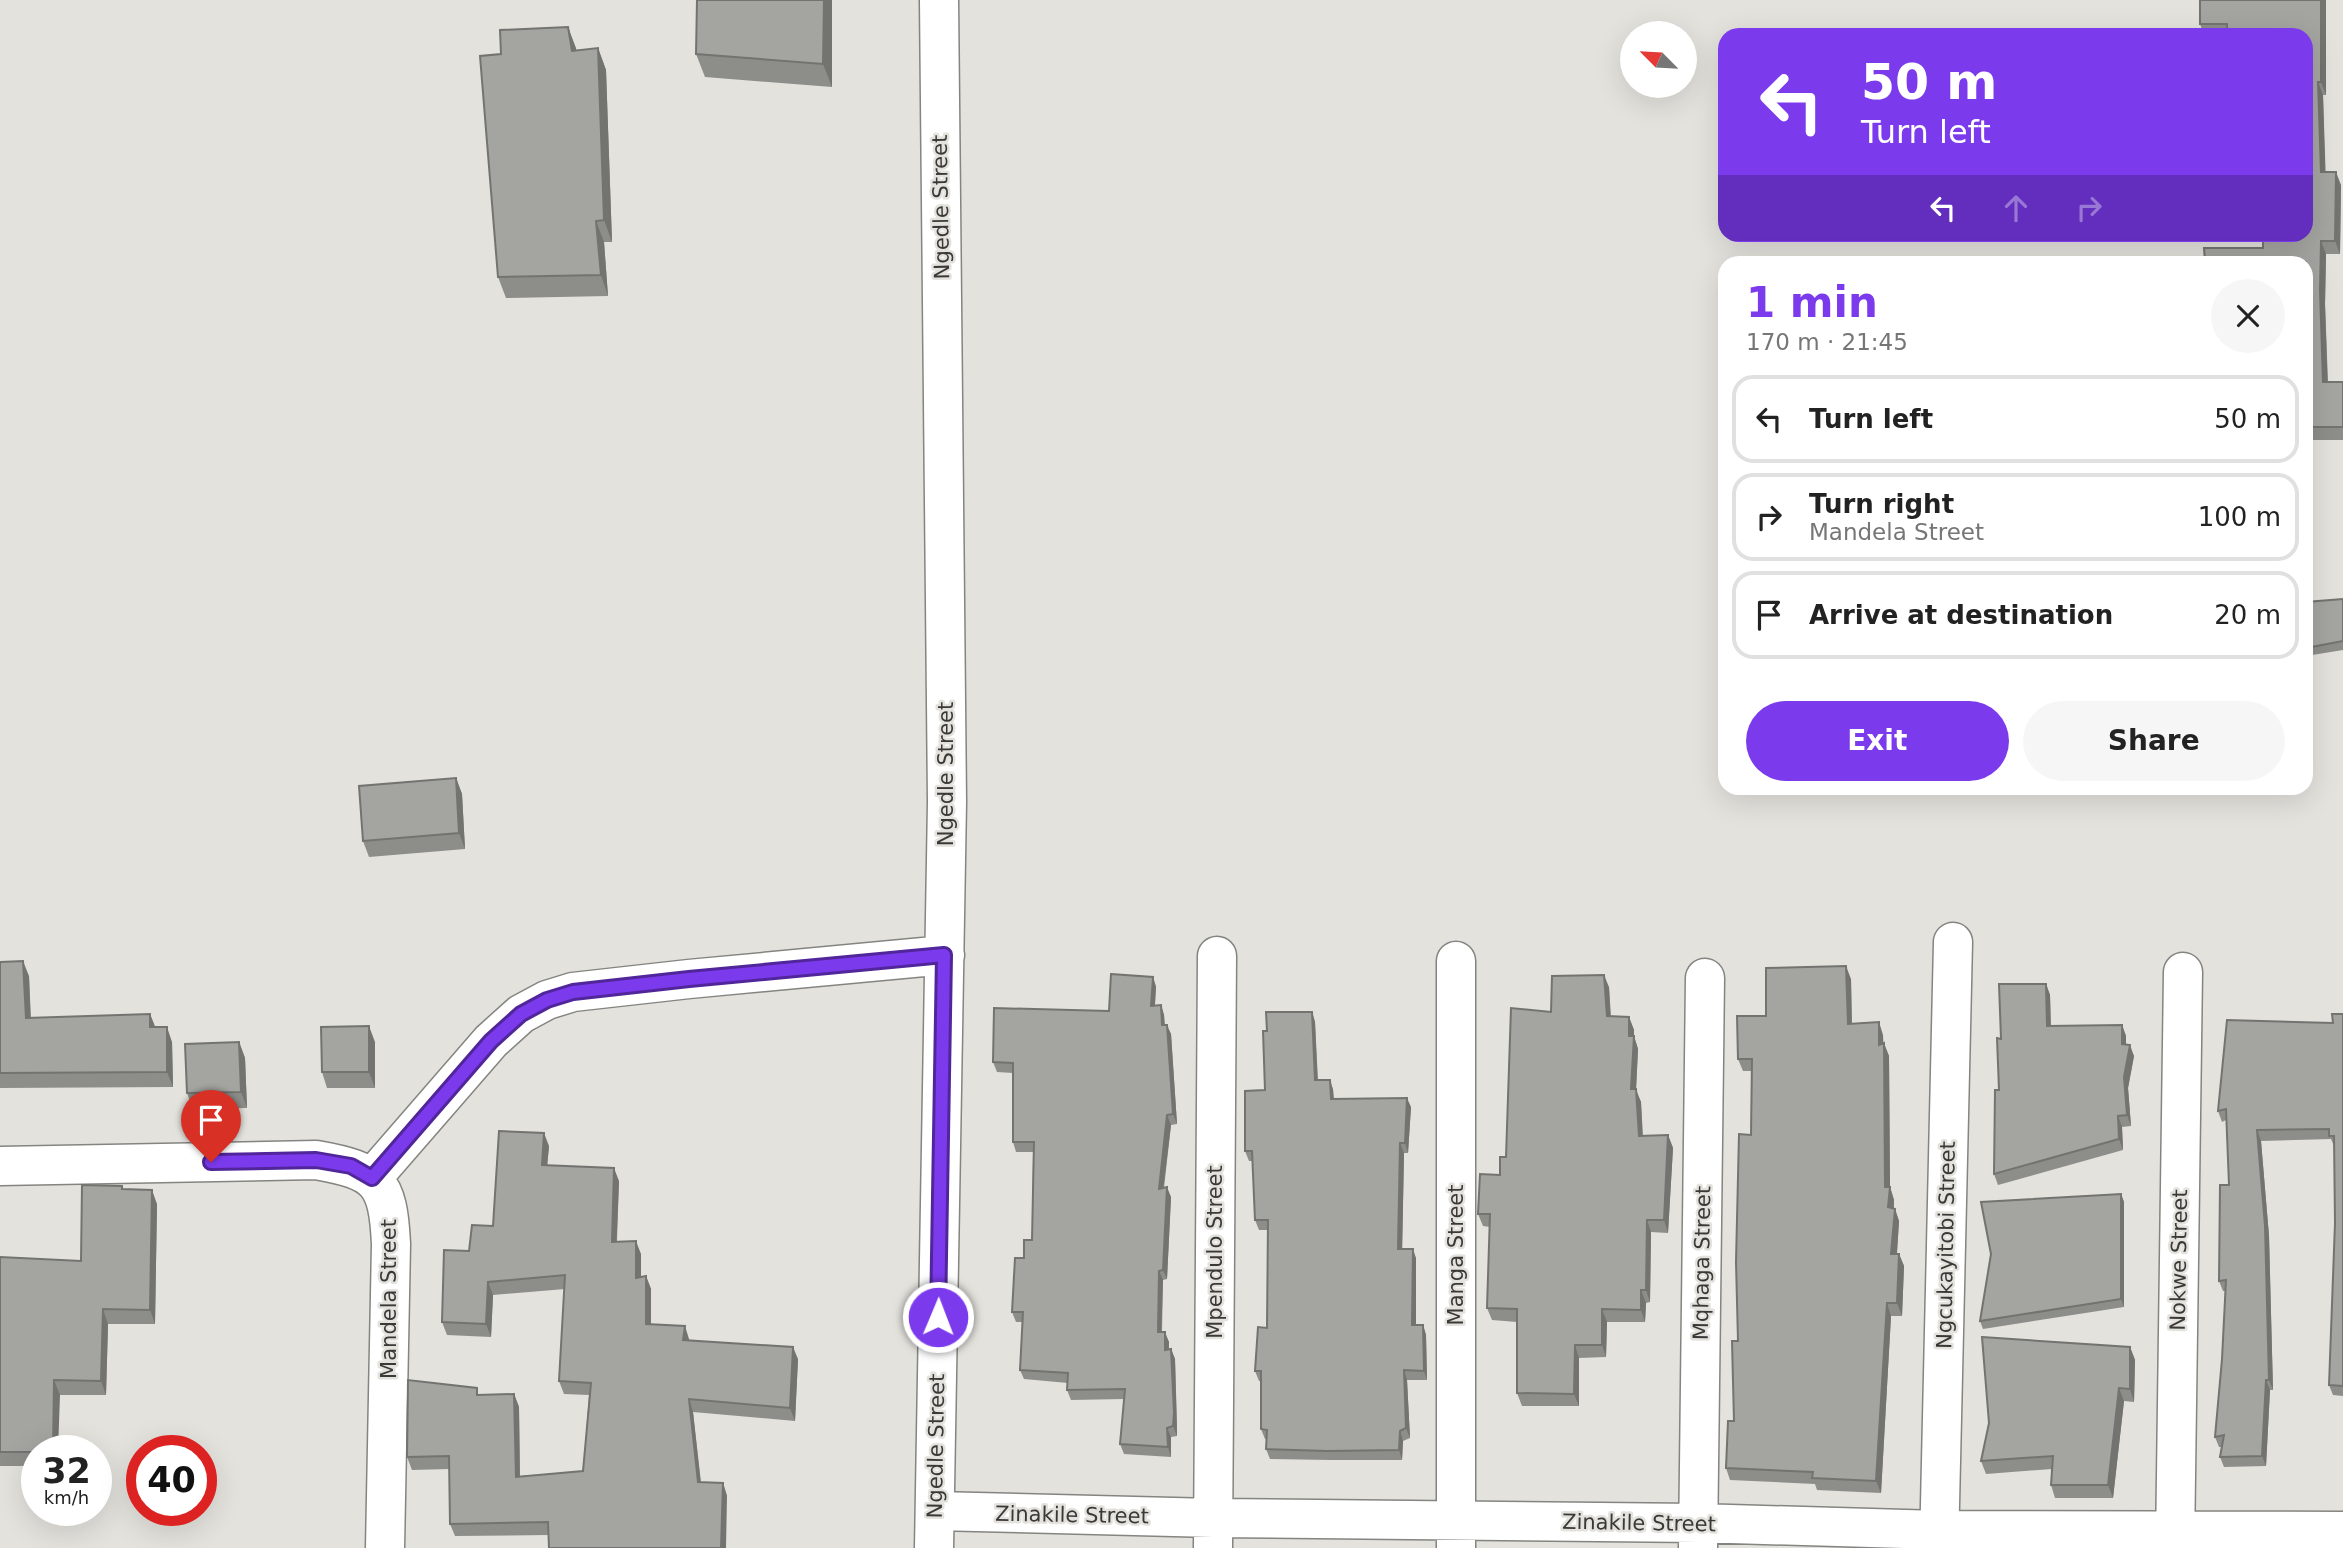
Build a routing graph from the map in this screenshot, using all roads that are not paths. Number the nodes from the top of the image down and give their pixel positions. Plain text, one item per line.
1 (939, 0) edge
2 (1953, 942) dead end
3 (944, 955) junction
4 (1217, 956) dead end
5 (1456, 961) dead end
6 (2183, 972) dead end
7 (1705, 978) dead end
8 (0, 1166) edge
9 (372, 1178) junction
10 (935, 1530) edge
11 (2343, 1531) edge
12 (1213, 1533) edge
13 (1456, 1534) edge
14 (1698, 1536) edge
15 (1939, 1539) edge
16 (2175, 1539) edge
17 (386, 1548) edge

1 - 3 street, Ngedle Street
2 - 15 street, Ngcukayitobi Street
3 - 9 street
3 - 10 street, Ngedle Street
4 - 12 street, Mpendulo Street
5 - 13 street, Manga Street
6 - 16 street, Nokwe Street
7 - 14 street, Mqhaga Street
8 - 9 street
9 - 17 street, Mandela Street
10 - 12 street, Zinakile Street
11 - 16 street, Zinakile Street
12 - 13 street, Zinakile Street
13 - 14 street, Zinakile Street
14 - 15 street, Zinakile Street
15 - 16 street, Zinakile Street

